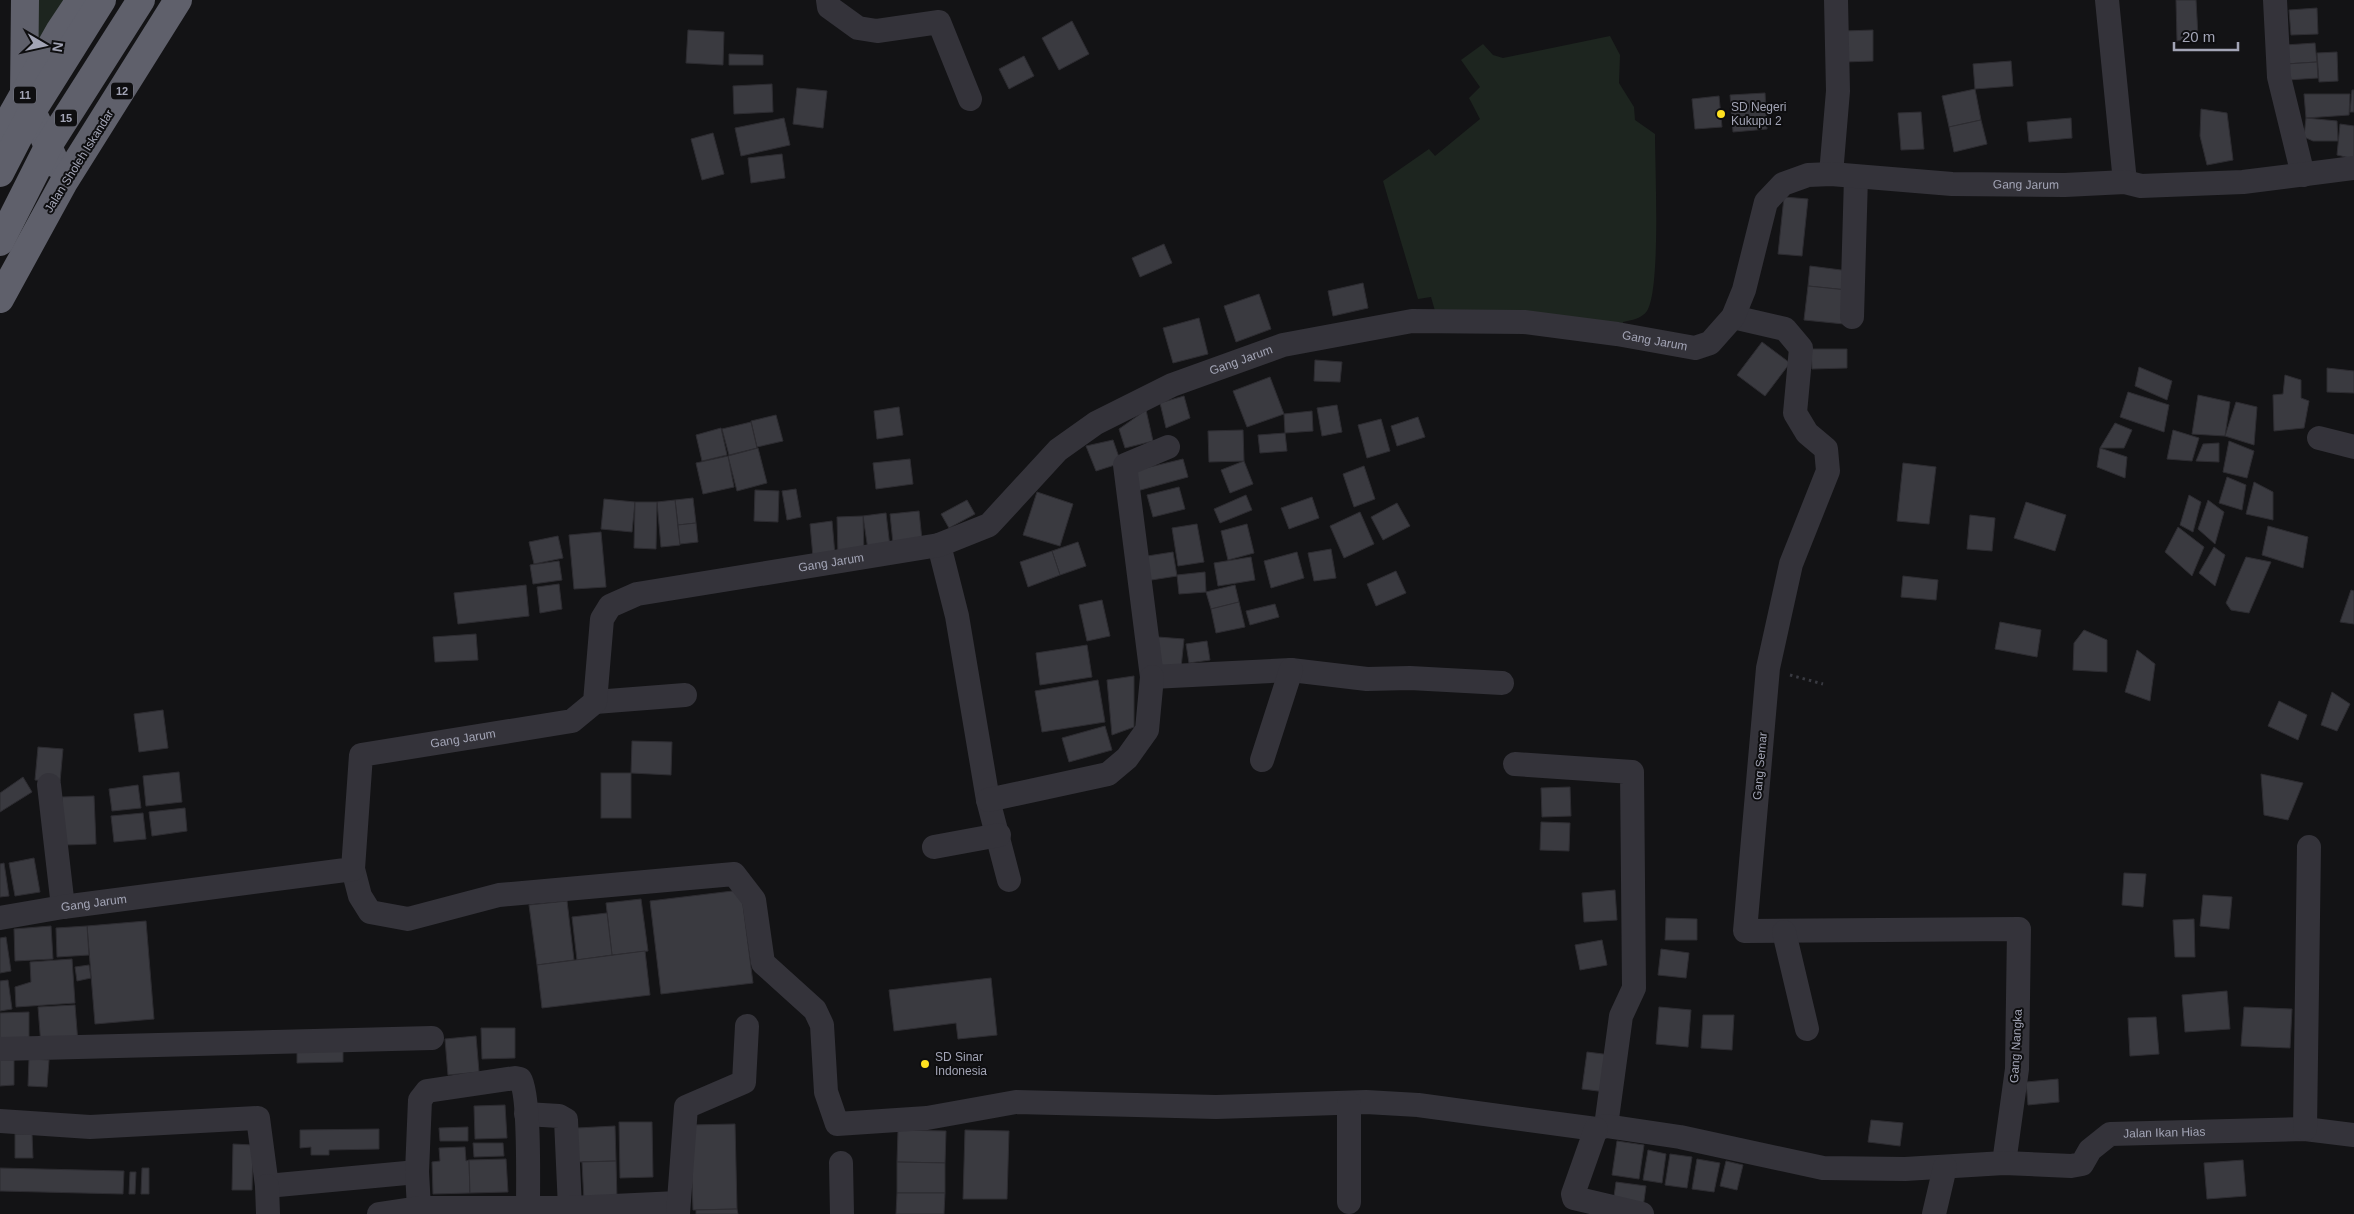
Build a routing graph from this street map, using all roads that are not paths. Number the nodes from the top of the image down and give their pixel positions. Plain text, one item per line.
1 (25, 0) edge
2 (80, 0) edge
3 (102, 0) edge
4 (141, 0) edge
5 (178, 0) edge
6 (1836, 0) edge
7 (2107, 0) edge
8 (2275, 0) edge
9 (822, 2) edge
10 (24, 93) junction
11 (970, 99) dead end
12 (0, 137) edge
13 (2354, 168) edge
14 (0, 172) edge
15 (1831, 174) junction
16 (2303, 175) junction
17 (1856, 177) junction
18 (64, 182) junction
19 (2125, 182) junction
20 (45, 214) junction
21 (0, 242) edge
22 (0, 299) edge
23 (1733, 317) junction
24 (1852, 317) dead end
25 (2318, 438) dead end
26 (1168, 447) dead end
27 (2354, 447) edge
28 (939, 545) junction
29 (1291, 670) junction
30 (1152, 677) junction
31 (1502, 683) dead end
32 (685, 695) dead end
33 (595, 702) junction
34 (1262, 760) dead end
35 (1515, 764) dead end
36 (49, 785) dead end
37 (988, 800) junction
38 (998, 835) junction
39 (934, 847) dead end
40 (2310, 847) dead end
41 (353, 869) junction
42 (1009, 880) dead end
43 (63, 907) junction
44 (0, 918) edge
45 (2019, 929) joint
46 (1784, 932) junction
47 (747, 1026) dead end
48 (1807, 1029) dead end
49 (432, 1038) dead end
50 (0, 1049) edge
51 (1349, 1103) junction
52 (526, 1114) junction
53 (0, 1121) edge
54 (1601, 1128) junction
55 (2305, 1129) junction
56 (2354, 1135) edge
57 (840, 1163) dead end
58 (2004, 1163) junction
59 (1945, 1167) junction
60 (418, 1172) junction
61 (267, 1186) junction
62 (1349, 1202) dead end
63 (419, 1208) junction
64 (528, 1208) junction
65 (570, 1208) junction
66 (678, 1208) edge
67 (268, 1214) edge
68 (379, 1214) edge
69 (842, 1214) edge
70 (1642, 1214) edge
71 (1934, 1214) edge

1 - 10 highway, 11
2 - 10 highway
3 - 14 highway, 15, bridge
4 - 21 highway, 15, bridge
5 - 18 highway, Jalan Sholeh Iskandar / 12
6 - 15 street
7 - 19 street
8 - 16 street
9 - 11 street
10 - 12 highway, 11
10 - 18 highway, 11
12 - 20 highway, 11
13 - 16 street, Gang Jarum
15 - 17 street, Gang Jarum
15 - 23 street, Gang Jarum
16 - 19 street, Gang Jarum
17 - 19 street, Gang Jarum
17 - 24 street
18 - 20 highway, Jalan Sholeh Iskandar
20 - 22 highway, Jalan Sholeh Iskandar
23 - 28 street, Gang Jarum
23 - 46 street, Gang Semar
25 - 27 street
26 - 30 street
28 - 33 street, Gang Jarum
28 - 37 street
29 - 30 street
29 - 31 street
29 - 34 street
30 - 37 street
32 - 33 street
33 - 41 street, Gang Jarum
35 - 54 street
36 - 43 street
37 - 38 street
38 - 39 street
38 - 42 street
40 - 55 street
41 - 43 street, Gang Jarum
41 - 51 street, Jalan Ikan Hias
43 - 44 street, Gang Jarum
45 - 46 street, Gang Semar
45 - 58 street, Gang Nangka
46 - 48 street
47 - 66 street
49 - 50 street
51 - 54 street, Jalan Ikan Hias
51 - 62 street
52 - 60 street
52 - 64 street
52 - 65 street
53 - 61 street
54 - 59 street, Jalan Ikan Hias
54 - 70 street
55 - 56 street, Jalan Ikan Hias
55 - 58 street, Jalan Ikan Hias
57 - 69 street
58 - 59 street, Jalan Ikan Hias
59 - 71 street
60 - 61 street
60 - 63 street
61 - 67 street
63 - 64 street
63 - 68 street
64 - 65 street
65 - 66 street

